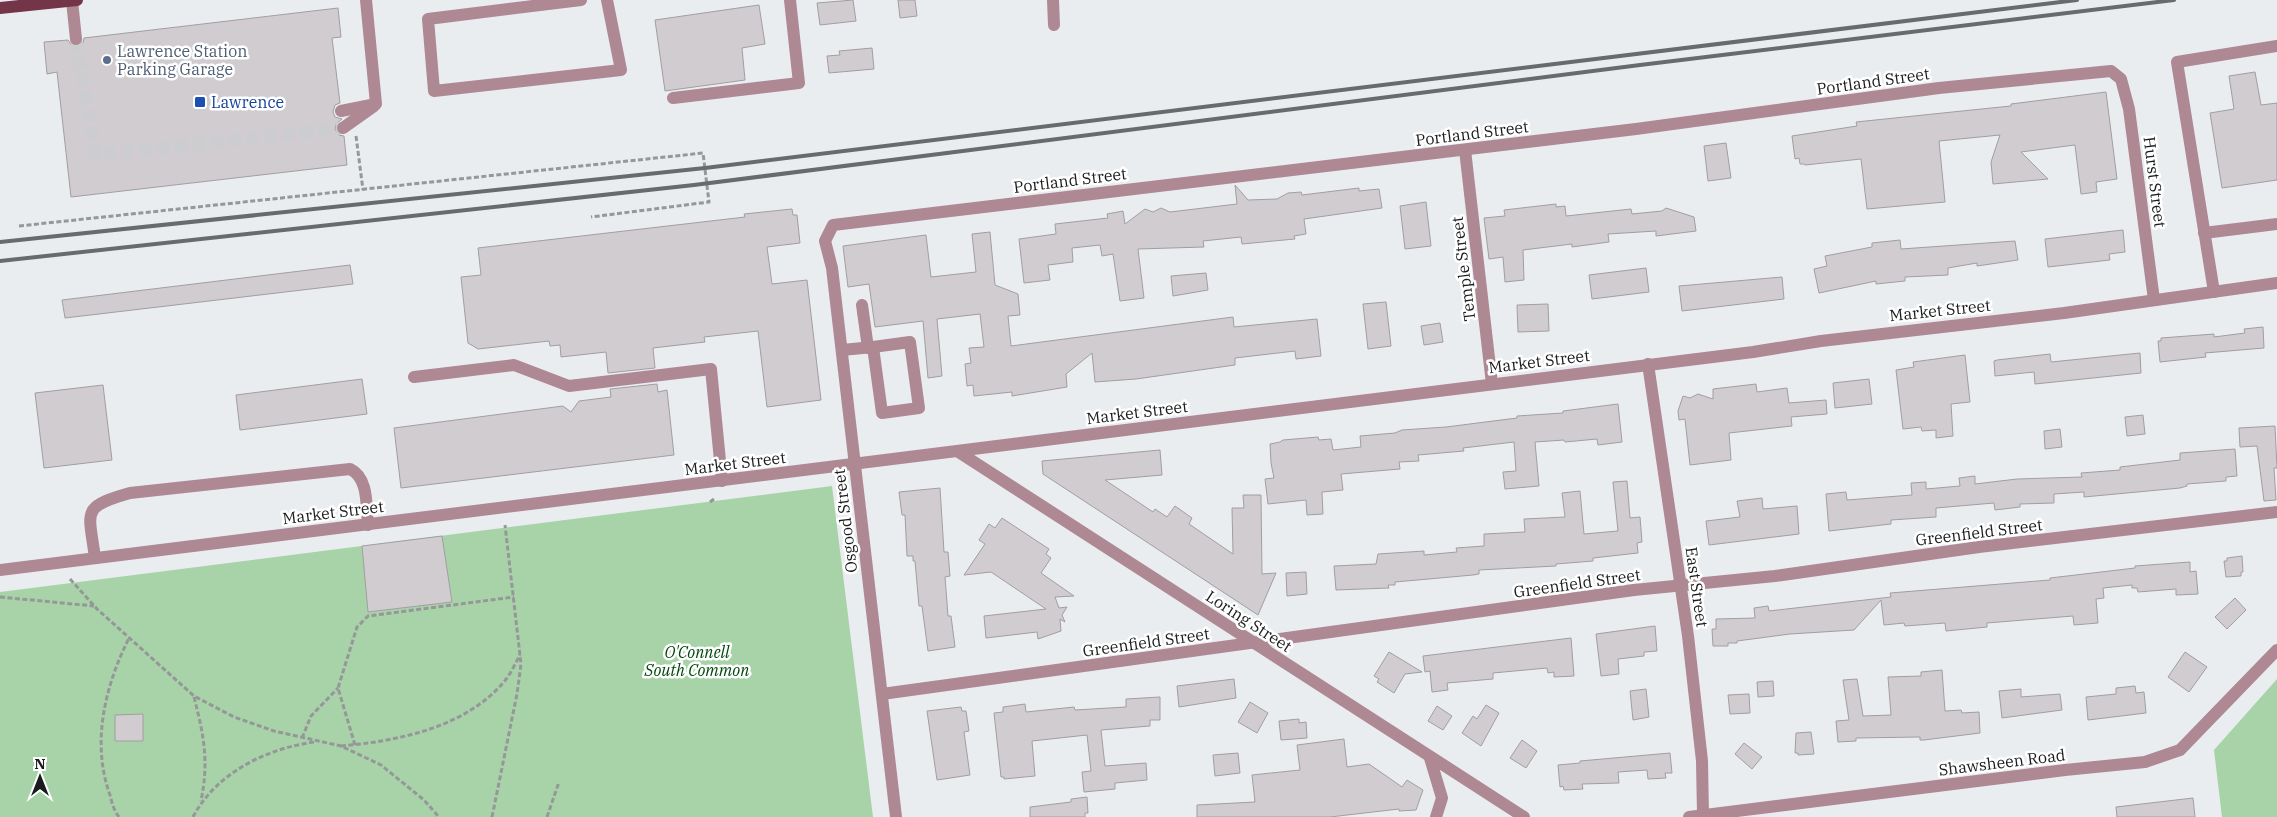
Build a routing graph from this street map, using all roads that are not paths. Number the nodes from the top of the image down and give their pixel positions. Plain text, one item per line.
1 (72, 0) edge
2 (77, 0) edge
3 (366, 0) edge
4 (581, 0) edge
5 (608, 0) edge
6 (790, 0) edge
7 (1053, 0) edge
8 (498, 4) edge
9 (0, 8) edge
10 (1054, 25) dead end
11 (76, 39) tunnel mouth
12 (2277, 46) edge
13 (2114, 72) joint
14 (673, 98) dead end
15 (376, 104) junction
16 (341, 111) dead end
17 (343, 128) tunnel mouth
18 (1465, 150) junction
19 (2277, 224) edge
20 (833, 225) joint
21 (2204, 233) junction
22 (2277, 283) edge
23 (2214, 292) junction
24 (2154, 300) junction
25 (862, 305) dead end
26 (870, 347) junction
27 (842, 350) junction
28 (1648, 364) junction
29 (414, 377) dead end
30 (1492, 384) junction
31 (957, 451) junction
32 (855, 464) junction
33 (722, 481) junction
34 (2277, 512) edge
35 (368, 524) junction
36 (95, 558) junction
37 (0, 570) edge
38 (1681, 586) junction
39 (1254, 644) junction
40 (2277, 650) edge
41 (882, 694) junction
42 (1430, 758) junction
43 (1703, 815) junction
44 (896, 817) edge
45 (1436, 817) edge
46 (1524, 817) edge
47 (1689, 817) edge

1 - 2 main road
1 - 9 main road
1 - 11 street
3 - 15 street
4 - 8 street
5 - 8 street
6 - 14 street
7 - 10 street
12 - 21 street
13 - 18 street, Portland Street
13 - 24 street, Hurst Street
15 - 16 street
15 - 17 street
18 - 20 street, Portland Street
18 - 30 street, Temple Street
19 - 21 street
20 - 27 street, Osgood Street
21 - 23 street
22 - 23 street, Market Street
23 - 24 street, Market Street
24 - 28 street, Market Street
25 - 26 street
26 - 26 street
26 - 27 street
27 - 32 street, Osgood Street
28 - 30 street, Market Street
28 - 38 street, East Street
29 - 33 street
30 - 31 street, Market Street
31 - 32 street, Market Street
31 - 39 street, Loring Street
32 - 33 street, Market Street
32 - 41 street, Osgood Street
33 - 35 street, Market Street
34 - 38 street, Greenfield Street
35 - 36 street, Market Street
35 - 36 street
36 - 37 street, Market Street
38 - 39 street, Greenfield Street
38 - 43 street, East Street
39 - 41 street, Greenfield Street
39 - 42 street, Loring Street
40 - 43 street, Shawsheen Road
41 - 44 street, Osgood Street
42 - 45 street
42 - 46 street, Loring Street
43 - 47 street, Shawsheen Road

